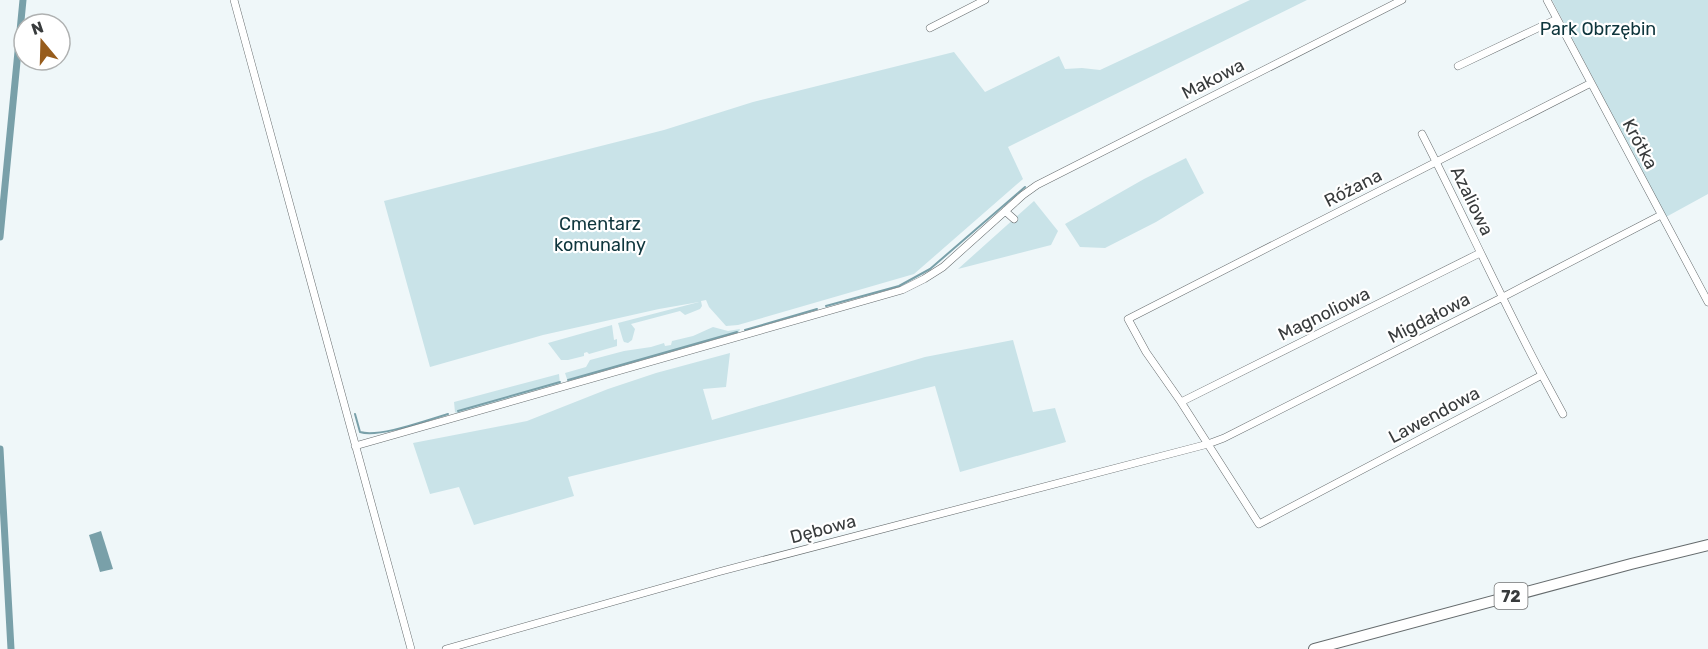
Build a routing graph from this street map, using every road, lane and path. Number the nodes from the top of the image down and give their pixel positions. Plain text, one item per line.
1 (234, 0) edge
2 (985, 0) edge
3 (1402, 0) edge
4 (1547, 0) edge
5 (1557, 18) junction
6 (930, 28) dead end
7 (1458, 66) dead end
8 (1591, 82) junction
9 (1422, 134) dead end
10 (1436, 162) junction
11 (1005, 211) junction
12 (1661, 216) junction
13 (1014, 219) dead end
14 (1480, 253) junction
15 (1503, 297) junction
16 (1708, 302) edge
17 (821, 304) dead end
18 (823, 313) junction
19 (1542, 375) junction
20 (1181, 402) junction
21 (1563, 414) dead end
22 (1208, 444) junction
23 (355, 446) junction
24 (1708, 545) edge
25 (411, 649) edge
26 (446, 649) edge
27 (1314, 649) edge

1 - 23 street
2 - 6 street
3 - 11 street, Makowa
4 - 5 street, Krótka
5 - 7 street
5 - 8 street, Krótka
8 - 10 street, Różana
8 - 12 street, Krótka
9 - 10 street, Azaliowa
10 - 14 street, Azaliowa
10 - 20 street, Różana
11 - 13 street
11 - 18 street, Makowa
12 - 15 street, Migdałowa
12 - 16 street, Krótka
14 - 15 street, Azaliowa
14 - 20 street, Magnoliowa
15 - 19 street
15 - 22 street, Migdałowa
17 - 18 street
18 - 23 street, Makowa
19 - 21 street
19 - 22 street, Lawendowa
20 - 22 street
22 - 26 street, Dębowa
23 - 25 street
24 - 27 main road, 72

